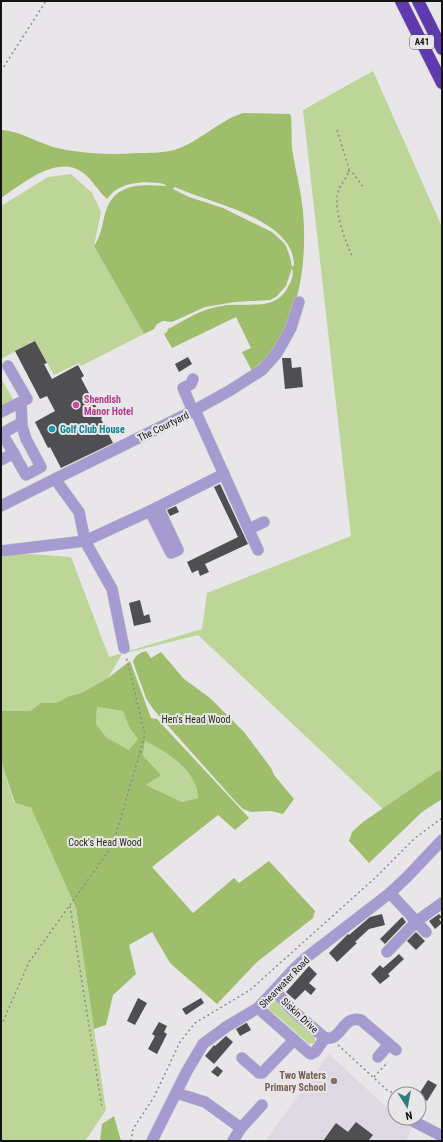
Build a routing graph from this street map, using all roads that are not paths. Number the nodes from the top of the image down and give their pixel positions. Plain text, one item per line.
1 (401, 1) edge
2 (418, 1) edge
3 (442, 49) edge
4 (442, 82) edge
5 (299, 302) dead end
6 (8, 366) dead end
7 (194, 379) dead end
8 (21, 403) junction
9 (194, 411) junction
10 (1, 412) edge
11 (21, 423) junction
12 (2, 434) edge
13 (14, 453) junction
14 (1, 460) edge
15 (224, 474) junction
16 (55, 479) junction
17 (1, 506) edge
18 (264, 522) dead end
19 (249, 529) junction
20 (85, 541) junction
21 (258, 550) dead end
22 (1, 551) edge
23 (124, 648) road end
24 (442, 840) edge
25 (390, 893) junction
26 (442, 903) edge
27 (416, 921) junction
28 (426, 932) dead end
29 (386, 952) dead end
30 (275, 991) junction
31 (258, 1008) junction
32 (294, 1040) junction
33 (329, 1040) junction
34 (378, 1057) dead end
35 (242, 1058) dead end
36 (176, 1093) junction
37 (262, 1105) dead end
38 (423, 1126) edge
39 (240, 1128) junction
40 (442, 1136) edge
41 (152, 1141) edge
42 (233, 1141) edge

1 - 4 highway, A41
2 - 3 highway, A41
5 - 9 street, The Courtyard
6 - 8 street
7 - 9 street
8 - 10 street
8 - 11 street
9 - 15 street
9 - 16 street, The Courtyard
11 - 12 street
11 - 13 street
12 - 13 street
13 - 14 street
15 - 19 street
15 - 20 street
16 - 17 street, The Courtyard
16 - 20 street
18 - 19 street
19 - 21 street
20 - 22 street
20 - 23 street
24 - 25 street, Shearwater Road
25 - 27 street
25 - 30 street, Shearwater Road
26 - 27 street
27 - 28 street
27 - 29 street
30 - 31 street, Shearwater Road
30 - 33 street, Siskin Drive
31 - 32 street, Siskin Drive
31 - 36 street, Shearwater Road
32 - 33 street, Siskin Drive
32 - 35 street
33 - 34 street, Siskin Drive
36 - 39 street
36 - 41 street, Shearwater Road
37 - 39 street
38 - 40 street
39 - 42 street

